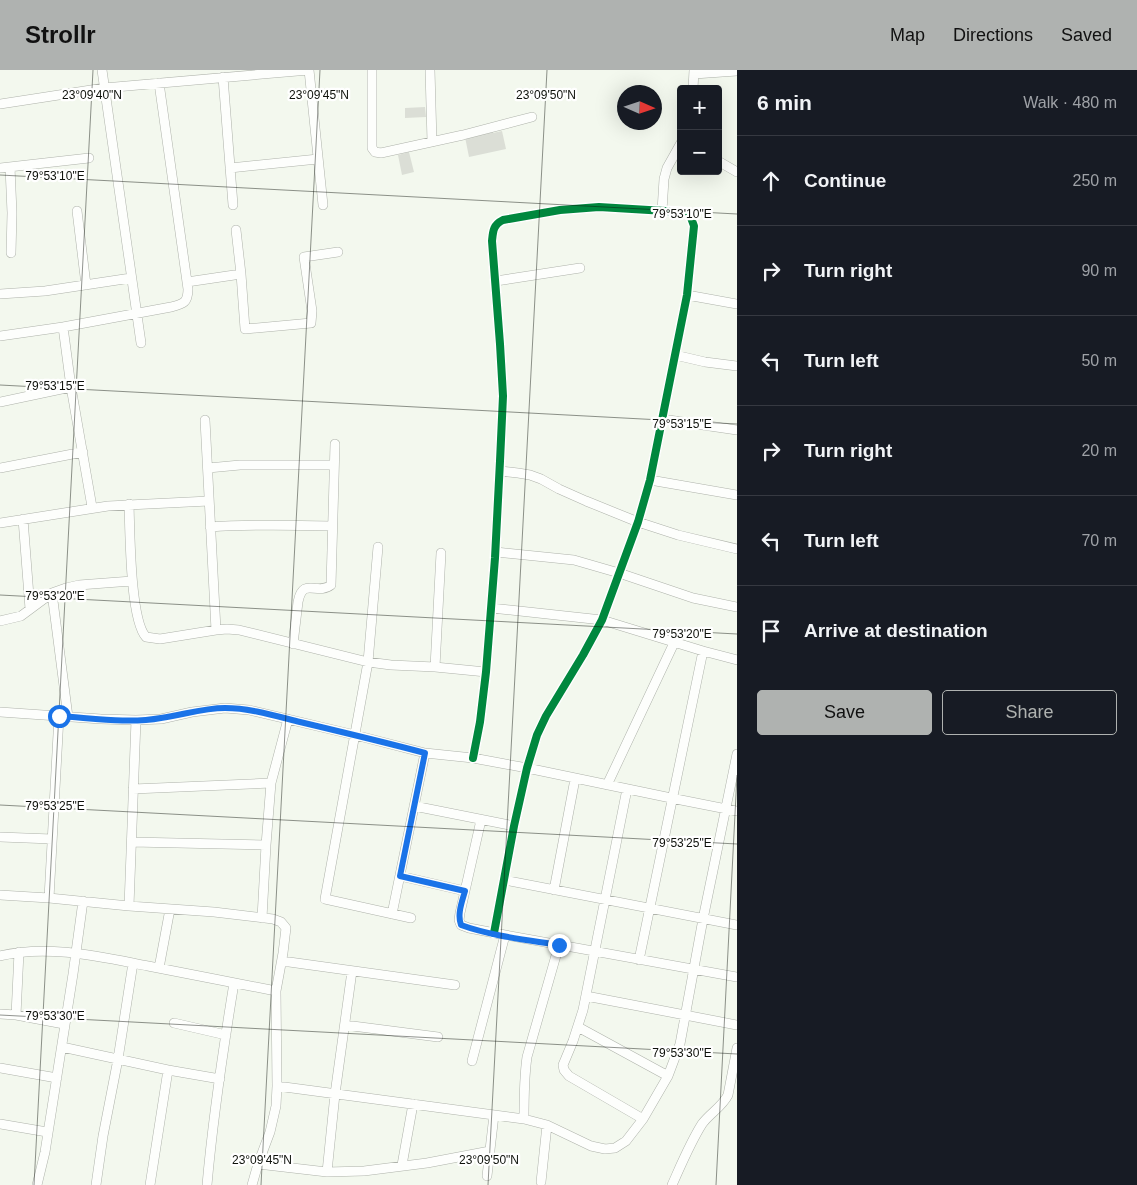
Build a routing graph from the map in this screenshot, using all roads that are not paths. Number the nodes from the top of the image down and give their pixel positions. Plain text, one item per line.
1 (102, 70) edge
2 (372, 70) edge
3 (430, 70) edge
4 (737, 71) edge
5 (694, 72) edge
6 (223, 78) junction
7 (159, 83) junction
8 (694, 85) edge
9 (104, 88) junction
10 (0, 104) edge
11 (532, 117) dead end
12 (432, 142) junction
13 (677, 150) edge
14 (89, 158) dead end
15 (318, 159) junction
16 (722, 163) edge
17 (10, 167) junction
18 (0, 168) edge
19 (230, 168) junction
20 (737, 172) edge
21 (233, 205) dead end
22 (323, 205) dead end
23 (662, 210) junction
24 (77, 211) dead end
25 (236, 230) dead end
26 (338, 252) dead end
27 (11, 253) dead end
28 (580, 268) dead end
29 (241, 274) junction
30 (131, 278) junction
31 (496, 281) junction
32 (187, 282) junction
33 (86, 285) junction
34 (0, 294) edge
35 (688, 295) junction
36 (737, 304) edge
37 (136, 313) junction
38 (63, 327) junction
39 (0, 336) edge
40 (141, 342) dead end
41 (675, 355) junction
42 (737, 366) edge
43 (71, 387) junction
44 (0, 401) edge
45 (662, 419) junction
46 (205, 420) dead end
47 (737, 430) edge
48 (335, 444) dead end
49 (83, 452) junction
50 (334, 465) junction
51 (0, 468) edge
52 (208, 468) junction
53 (500, 471) junction
54 (650, 480) junction
55 (737, 494) edge
56 (209, 501) junction
57 (129, 504) junction
58 (92, 507) junction
59 (23, 519) junction
60 (638, 522) junction
61 (0, 523) edge
62 (332, 526) junction
63 (210, 527) junction
64 (378, 548) dead end
65 (737, 549) edge
66 (496, 552) junction
67 (441, 553) dead end
68 (619, 573) junction
69 (132, 582) junction
70 (52, 593) junction
71 (737, 607) edge
72 (491, 608) junction
73 (30, 609) junction
74 (602, 620) junction
75 (0, 621) edge
76 (216, 630) junction
77 (674, 642) junction
78 (293, 644) junction
79 (703, 651) junction
80 (737, 660) edge
81 (368, 662) junction
82 (435, 666) junction
83 (486, 672) junction
84 (0, 712) edge
85 (64, 717) junction
86 (288, 719) junction
87 (136, 720) junction
88 (355, 735) junction
89 (425, 753) junction
90 (737, 754) edge
91 (473, 758) junction
92 (527, 768) junction
93 (575, 779) junction
94 (271, 783) junction
95 (607, 785) junction
96 (133, 789) junction
97 (627, 789) junction
98 (671, 798) junction
99 (414, 806) junction
100 (726, 809) junction
101 (737, 811) edge
102 (481, 820) junction
103 (514, 826) junction
104 (0, 837) edge
105 (52, 839) junction
106 (132, 842) junction
107 (266, 845) junction
108 (400, 876) junction
109 (504, 880) junction
110 (554, 890) junction
111 (465, 891) junction
112 (0, 895) edge
113 (49, 898) junction
114 (605, 900) junction
115 (83, 901) junction
116 (130, 906) junction
117 (648, 908) junction
118 (170, 909) junction
119 (392, 914) junction
120 (262, 918) junction
121 (411, 918) dead end
122 (702, 919) junction
123 (737, 925) edge
124 (494, 933) junction
125 (505, 936) junction
126 (559, 945) junction
127 (19, 952) junction
128 (595, 952) junction
129 (76, 954) junction
130 (0, 956) edge
131 (639, 960) junction
132 (282, 961) junction
133 (133, 963) junction
134 (159, 968) junction
135 (694, 969) junction
136 (352, 971) junction
137 (737, 977) edge
138 (234, 983) junction
139 (455, 985) dead end
140 (276, 991) junction
141 (586, 996) junction
142 (0, 1014) edge
143 (16, 1015) junction
144 (686, 1016) junction
145 (174, 1023) dead end
146 (64, 1024) junction
147 (737, 1025) edge
148 (345, 1026) junction
149 (578, 1027) junction
150 (226, 1035) junction
151 (438, 1037) dead end
152 (62, 1047) junction
153 (737, 1048) edge
154 (118, 1059) junction
155 (472, 1062) dead end
156 (0, 1068) edge
157 (168, 1070) junction
158 (668, 1076) junction
159 (734, 1077) edge
160 (56, 1078) junction
161 (220, 1079) junction
162 (277, 1086) junction
163 (335, 1094) junction
164 (413, 1104) junction
165 (494, 1115) junction
166 (524, 1119) junction
167 (642, 1119) junction
168 (0, 1124) edge
169 (547, 1125) junction
170 (48, 1132) junction
171 (490, 1151) junction
172 (258, 1164) junction
173 (402, 1165) junction
174 (327, 1172) junction
175 (488, 1176) dead end
176 (541, 1182) dead end
177 (38, 1185) edge
178 (96, 1185) edge
179 (150, 1185) edge
180 (207, 1185) edge
181 (252, 1185) edge
182 (672, 1185) edge

1 - 9 street
2 - 12 street
3 - 12 street
4 - 5 street
5 - 8 street
6 - 7 street
6 - 15 street
6 - 19 street
7 - 9 street
7 - 32 street
9 - 10 street
9 - 30 street
11 - 12 street
13 - 23 street
14 - 17 street
15 - 19 street
15 - 22 street
16 - 20 street
17 - 18 street
17 - 27 street
19 - 21 street
23 - 31 street
23 - 35 street
24 - 33 street
25 - 29 street
26 - 29 street
28 - 31 street
29 - 32 street
30 - 33 street
30 - 37 street
31 - 53 street
32 - 37 street
33 - 34 street
35 - 36 street
35 - 41 street
37 - 38 street
37 - 40 street
38 - 39 street
38 - 43 street
41 - 42 street
41 - 45 street
43 - 44 street
43 - 49 street
45 - 47 street
45 - 54 street
46 - 52 street
48 - 50 street
49 - 51 street
49 - 58 street
50 - 52 street
50 - 62 street
52 - 56 street
53 - 60 street
53 - 66 street
54 - 55 street
54 - 60 street
56 - 57 street
56 - 63 street
57 - 58 street
57 - 69 street
58 - 59 street
59 - 61 street
59 - 73 street
60 - 65 street
60 - 68 street
62 - 63 street
62 - 78 street
63 - 76 street
64 - 81 street
66 - 68 street
66 - 72 street
67 - 82 street
68 - 71 street
68 - 74 street
69 - 70 street
69 - 76 street
70 - 73 street
70 - 85 street
72 - 74 street
72 - 83 street
73 - 75 street
74 - 77 street
74 - 92 street
76 - 78 street
77 - 79 street
77 - 95 street
78 - 81 street
79 - 80 street
79 - 98 street
81 - 82 street
81 - 88 street
82 - 83 street
83 - 91 street
84 - 85 street
85 - 87 street
85 - 105 street
86 - 87 street
86 - 88 street
86 - 94 street
87 - 96 street
88 - 89 street
88 - 119 street
89 - 91 street
89 - 99 street
90 - 100 street
91 - 92 street
92 - 93 street
92 - 103 street
93 - 95 street
93 - 110 street
94 - 96 street
94 - 107 street
95 - 97 street
96 - 106 street
97 - 98 street
97 - 114 street
98 - 100 street
98 - 117 street
99 - 102 street
99 - 108 street
100 - 101 street
100 - 122 street
102 - 103 street
102 - 111 street
103 - 109 street
104 - 105 street
105 - 113 street
106 - 107 street
106 - 116 street
107 - 120 street
108 - 111 street
108 - 119 street
109 - 110 street
109 - 124 street
110 - 114 street
111 - 124 street
112 - 113 street
113 - 115 street
114 - 117 street
114 - 128 street
115 - 116 street
115 - 129 street
116 - 118 street
117 - 122 street
117 - 131 street
118 - 120 street
118 - 134 street
119 - 121 street
120 - 132 street
122 - 123 street
122 - 135 street
124 - 125 street
125 - 126 street
125 - 155 street
126 - 128 street
126 - 166 street
127 - 129 street
127 - 130 street
127 - 143 street
128 - 131 street
128 - 141 street
129 - 133 street
129 - 146 street
131 - 135 street
132 - 136 street
132 - 140 street
133 - 134 street
133 - 154 street
134 - 138 street
135 - 137 street
135 - 144 street
136 - 139 street
136 - 148 street
138 - 140 street
138 - 150 street
140 - 162 street
141 - 144 street
141 - 149 street
142 - 143 street
143 - 146 street
144 - 147 street
144 - 158 street
145 - 150 street
146 - 152 street
148 - 151 street
148 - 163 street
149 - 158 street
149 - 167 street
150 - 161 street
152 - 154 street
152 - 160 street
153 - 159 street
154 - 157 street
154 - 178 street
156 - 160 street
157 - 161 street
157 - 179 street
158 - 167 street
159 - 182 street
160 - 170 street
161 - 180 street
162 - 163 street
162 - 172 street
163 - 164 street
163 - 174 street
164 - 165 street
164 - 173 street
165 - 166 street
165 - 171 street
166 - 169 street
167 - 169 street
168 - 170 street
169 - 176 street
170 - 177 street
171 - 173 street
171 - 175 street
172 - 174 street
172 - 181 street
173 - 174 street

